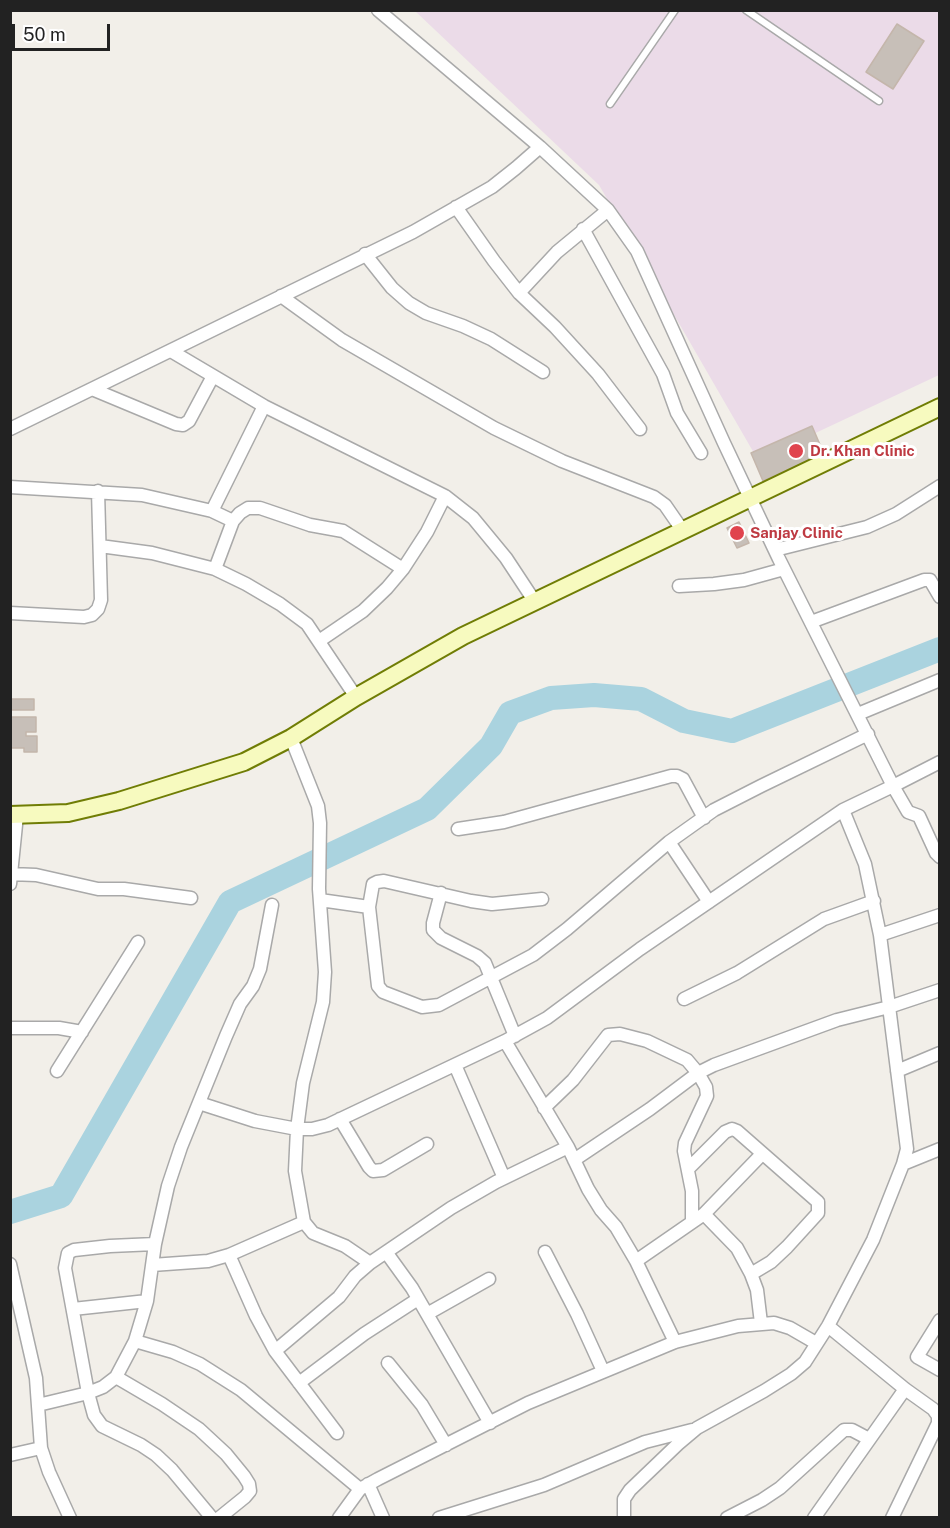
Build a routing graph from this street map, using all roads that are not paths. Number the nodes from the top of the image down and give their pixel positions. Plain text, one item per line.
1 (378, 10) edge
2 (675, 10) edge
3 (746, 10) edge
4 (879, 101) dead end
5 (610, 104) dead end
6 (540, 147) junction
7 (456, 207) junction
8 (608, 210) junction
9 (583, 229) junction
10 (365, 254) junction
11 (519, 293) junction
12 (281, 296) junction
13 (171, 351) junction
14 (543, 372) dead end
15 (213, 376) junction
16 (92, 390) junction
17 (264, 406) junction
18 (939, 407) edge
19 (10, 429) edge
20 (640, 429) dead end
21 (701, 453) dead end
22 (939, 486) edge
23 (10, 487) edge
24 (99, 491) junction
25 (444, 496) junction
26 (751, 499) junction
27 (212, 511) junction
28 (233, 522) junction
29 (683, 531) junction
30 (100, 546) junction
31 (775, 550) junction
32 (215, 569) junction
33 (403, 569) junction
34 (784, 569) junction
35 (679, 586) dead end
36 (939, 597) edge
37 (535, 602) junction
38 (10, 613) edge
39 (811, 622) junction
40 (319, 641) junction
41 (939, 680) edge
42 (356, 697) junction
43 (856, 708) junction
44 (868, 734) junction
45 (291, 738) junction
46 (939, 762) edge
47 (893, 786) junction
48 (843, 810) junction
49 (14, 815) edge
50 (704, 818) junction
51 (458, 829) dead end
52 (669, 842) junction
53 (939, 857) edge
54 (11, 878) edge
55 (441, 893) junction
56 (320, 895) junction
57 (191, 898) dead end
58 (542, 899) dead end
59 (874, 901) junction
60 (709, 902) junction
61 (272, 905) dead end
62 (369, 907) junction
63 (939, 915) edge
64 (880, 935) junction
65 (138, 942) dead end
66 (490, 976) junction
67 (939, 990) edge
68 (684, 999) dead end
69 (889, 1007) junction
70 (10, 1028) edge
71 (82, 1032) junction
72 (510, 1038) junction
73 (939, 1053) edge
74 (456, 1065) junction
75 (57, 1071) dead end
76 (897, 1071) junction
77 (698, 1073) junction
78 (199, 1103) junction
79 (544, 1108) junction
80 (340, 1119) junction
81 (297, 1129) junction
82 (427, 1144) dead end
83 (568, 1147) junction
84 (939, 1149) edge
85 (762, 1154) junction
86 (574, 1160) junction
87 (903, 1164) junction
88 (689, 1168) junction
89 (504, 1178) junction
90 (698, 1217) junction
91 (304, 1222) junction
92 (155, 1244) junction
93 (386, 1252) junction
94 (545, 1252) dead end
95 (230, 1255) junction
96 (636, 1261) junction
97 (370, 1263) junction
98 (152, 1264) junction
99 (11, 1266) edge
100 (751, 1274) junction
101 (489, 1279) dead end
102 (418, 1299) junction
103 (147, 1301) junction
104 (73, 1309) junction
105 (428, 1314) junction
106 (939, 1320) edge
107 (761, 1323) junction
108 (828, 1326) junction
109 (135, 1341) junction
110 (675, 1342) junction
111 (816, 1343) junction
112 (275, 1351) junction
113 (388, 1363) dead end
114 (939, 1370) edge
115 (603, 1371) junction
116 (116, 1377) junction
117 (299, 1383) junction
118 (905, 1389) junction
119 (88, 1393) junction
120 (38, 1405) junction
121 (490, 1423) junction
122 (697, 1428) junction
123 (337, 1433) dead end
124 (869, 1438) junction
125 (446, 1445) junction
126 (41, 1448) junction
127 (10, 1455) edge
128 (364, 1487) junction
129 (461, 1514) edge
130 (70, 1518) edge
131 (212, 1518) edge
132 (219, 1518) edge
133 (339, 1518) edge
134 (383, 1518) edge
135 (439, 1518) edge
136 (624, 1518) edge
137 (726, 1518) edge
138 (814, 1518) edge
139 (892, 1518) edge

1 - 6 street
2 - 5 lane
3 - 4 lane
6 - 7 street
6 - 8 street
7 - 10 street
7 - 11 street
8 - 9 street
8 - 26 street
9 - 11 street
9 - 21 street
10 - 12 street
10 - 14 street
11 - 20 street
12 - 13 street
12 - 29 street
13 - 15 street
13 - 16 street
15 - 16 street
15 - 17 street
16 - 19 street
17 - 25 street
17 - 27 street
18 - 26 street
22 - 31 street
23 - 24 street
24 - 27 street
24 - 30 street
25 - 33 street
25 - 37 street
26 - 29 street
26 - 31 street
27 - 28 street
28 - 32 street
28 - 33 street
29 - 37 street
30 - 32 street
30 - 38 street
31 - 34 street
32 - 40 street
33 - 40 street
34 - 35 street
34 - 39 street
36 - 39 street
37 - 42 street
39 - 43 street
40 - 42 street
41 - 43 street
42 - 45 street
43 - 44 street
44 - 47 street
44 - 50 street
45 - 49 street
45 - 56 street
46 - 47 street
47 - 48 street
47 - 53 street
48 - 59 street
48 - 60 street
49 - 54 street
50 - 51 street
50 - 52 street
52 - 60 street
52 - 66 street
54 - 57 street
55 - 58 street
55 - 62 street
55 - 66 street
56 - 62 street
56 - 81 street
59 - 64 street
59 - 68 street
60 - 72 street
61 - 78 street
62 - 66 street
63 - 64 street
64 - 69 street
65 - 71 street
66 - 72 street
67 - 69 street
69 - 76 street
69 - 77 street
70 - 71 street
71 - 75 street
72 - 74 street
72 - 79 street
73 - 76 street
74 - 80 street
74 - 89 street
76 - 87 street
77 - 79 street
77 - 86 street
77 - 88 street
78 - 81 street
78 - 92 street
79 - 83 street
80 - 81 street
80 - 82 street
81 - 91 street
83 - 86 street
83 - 89 street
84 - 87 street
85 - 88 street
85 - 90 street
85 - 100 street
86 - 96 street
87 - 108 street
88 - 90 street
89 - 93 street
90 - 96 street
90 - 100 street
91 - 95 street
91 - 97 street
92 - 98 street
92 - 104 street
93 - 97 street
93 - 102 street
94 - 115 street
95 - 98 street
95 - 112 street
96 - 110 street
97 - 112 street
98 - 103 street
99 - 120 street
100 - 107 street
101 - 105 street
102 - 105 street
102 - 117 street
103 - 104 street
103 - 109 street
104 - 119 street
105 - 121 street
106 - 114 street
107 - 110 street
107 - 111 street
108 - 111 street
108 - 118 street
109 - 116 street
109 - 128 street
110 - 115 street
111 - 122 street
112 - 117 street
113 - 125 street
115 - 121 street
116 - 119 street
116 - 132 street
117 - 123 street
118 - 124 street
118 - 139 street
119 - 120 street
119 - 131 street
120 - 126 street
121 - 125 street
122 - 129 street
122 - 136 street
124 - 137 street
124 - 138 street
125 - 128 street
126 - 127 street
126 - 130 street
128 - 133 street
128 - 134 street
129 - 135 street

